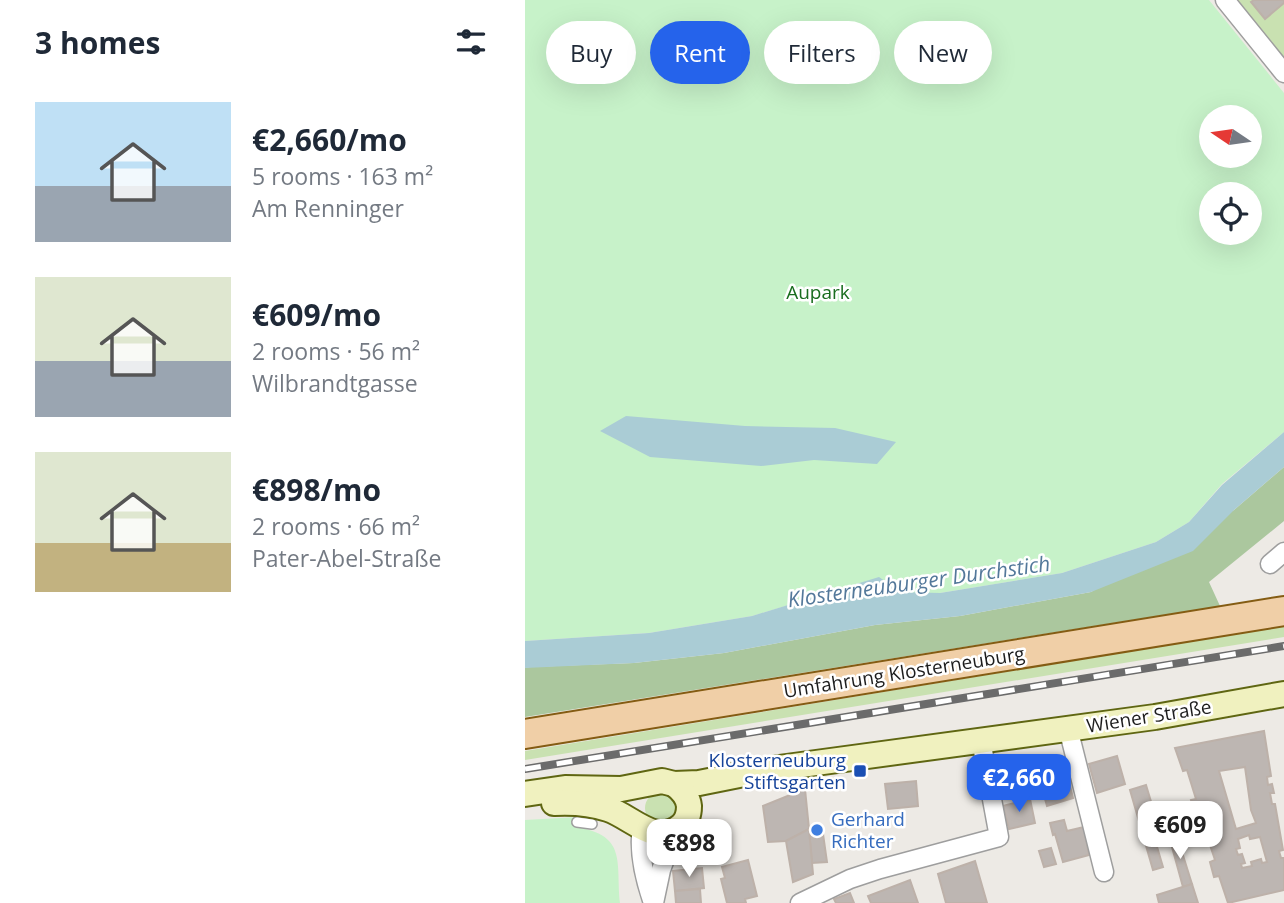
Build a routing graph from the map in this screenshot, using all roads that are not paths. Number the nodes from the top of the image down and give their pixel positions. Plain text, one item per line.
1 (1225, 0) edge
2 (1284, 73) edge
3 (1284, 611) edge
4 (1284, 694) edge
5 (1068, 728) junction
6 (525, 734) edge
7 (981, 740) junction
8 (764, 770) junction
9 (650, 784) junction
10 (674, 784) junction
11 (525, 794) edge
12 (525, 804) edge
13 (577, 822) dead end
14 (682, 823) junction
15 (592, 824) dead end
16 (640, 825) junction
17 (1104, 872) dead end
18 (653, 903) edge
19 (800, 903) edge

1 - 2 street
3 - 6 main road, Umfahrung Klosterneuburg
4 - 5 street, Wiener Straße
5 - 7 street, Wiener Straße
5 - 17 street
7 - 8 street, Wiener Straße
7 - 19 street
8 - 10 street, Wiener Straße
8 - 14 street, Wiener Straße
9 - 10 street, Wiener Straße
9 - 11 street, Wiener Straße
9 - 16 street
10 - 14 street
12 - 16 street
13 - 15 lane
14 - 16 street
14 - 18 street
16 - 18 street

